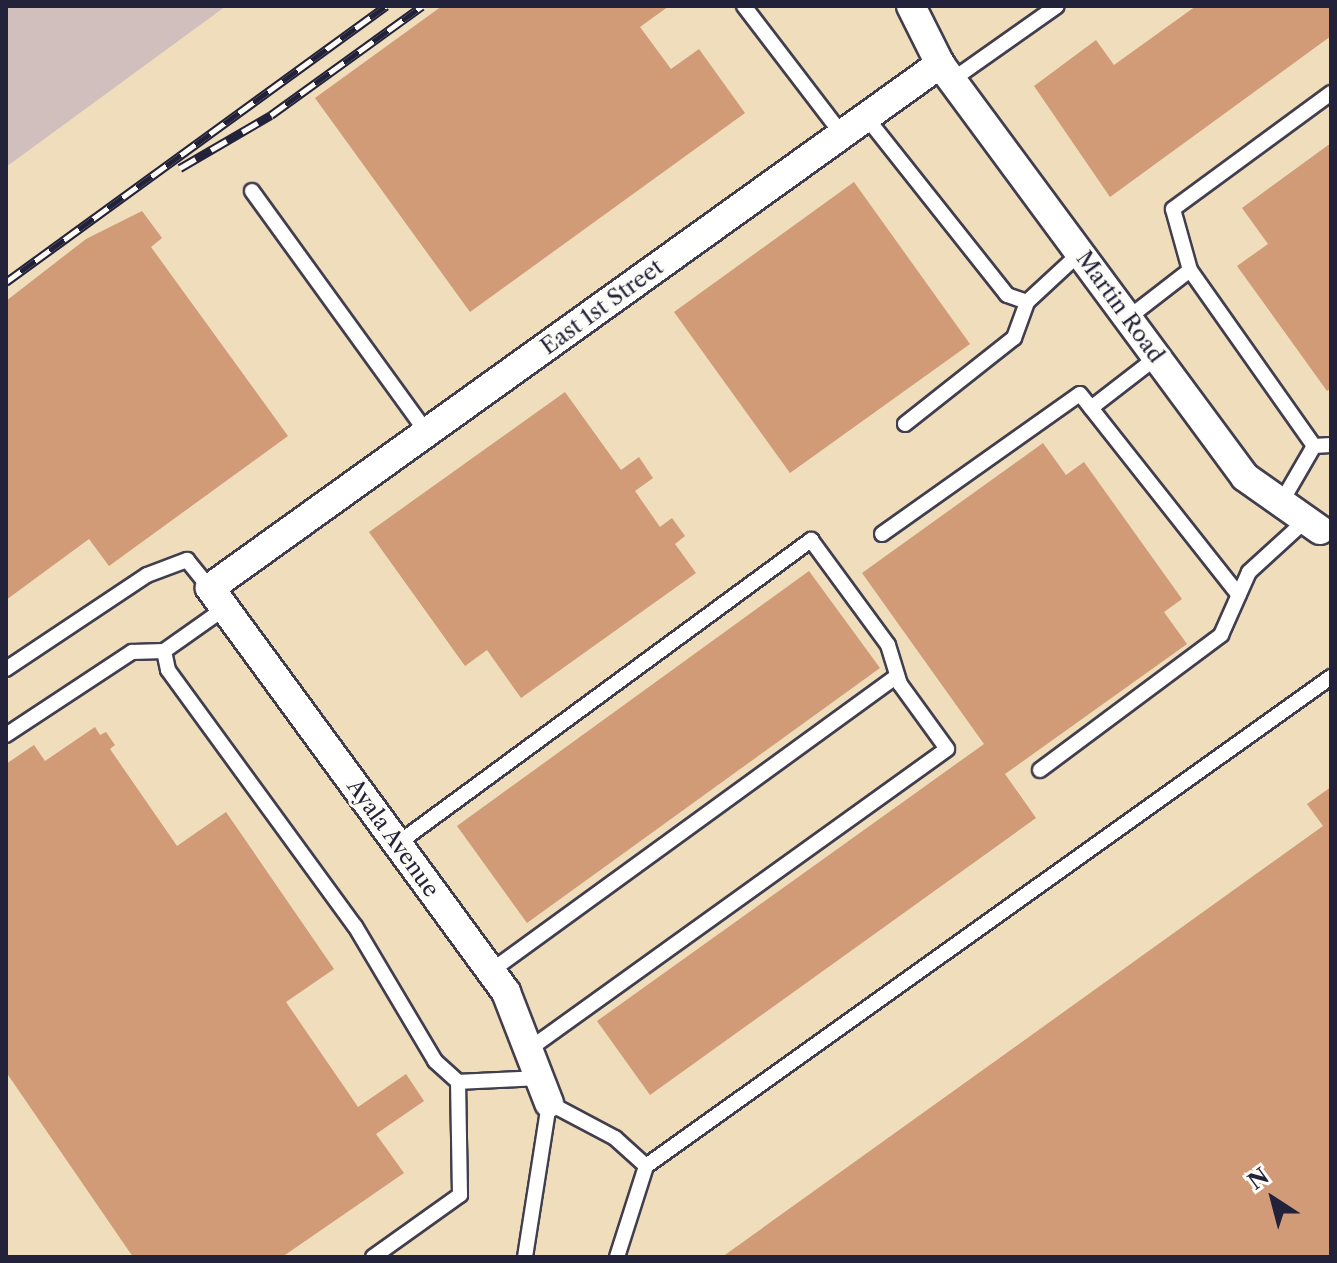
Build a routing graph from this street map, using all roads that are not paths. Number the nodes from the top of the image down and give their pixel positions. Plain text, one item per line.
1 (744, 6) edge
2 (911, 6) edge
3 (1057, 6) edge
4 (946, 72) junction
5 (1331, 93) edge
6 (866, 117) junction
7 (842, 134) junction
8 (252, 191) dead end
9 (1080, 253) junction
10 (1190, 270) junction
11 (1027, 302) junction
12 (1128, 318) junction
13 (1157, 357) junction
14 (1091, 408) junction
15 (905, 424) dead end
16 (427, 433) junction
17 (1331, 445) edge
18 (1314, 446) junction
19 (1281, 503) junction
20 (1319, 525) edge
21 (882, 534) dead end
22 (1239, 595) junction
23 (217, 598) junction
24 (164, 651) junction
25 (6, 669) edge
26 (897, 676) junction
27 (1331, 677) edge
28 (6, 735) edge
29 (1040, 770) dead end
30 (397, 844) junction
31 (491, 971) junction
32 (528, 1050) junction
33 (458, 1082) junction
34 (544, 1091) junction
35 (646, 1166) junction
36 (373, 1257) edge
37 (525, 1257) edge
38 (617, 1257) edge

1 - 7 lane
2 - 4 street
3 - 4 lane
4 - 6 street, East 1st Street
4 - 9 street, Martin Road
5 - 10 lane
6 - 7 street, East 1st Street
6 - 11 lane
7 - 16 street, East 1st Street
8 - 16 lane
9 - 11 lane
9 - 12 street, Martin Road
10 - 12 lane
10 - 18 lane
11 - 15 lane
12 - 13 street, Martin Road
13 - 14 lane
13 - 19 street, Martin Road
14 - 21 lane
14 - 22 lane
16 - 23 street, East 1st Street
17 - 18 lane
18 - 19 lane
19 - 20 street, Martin Road
20 - 22 lane
22 - 29 lane
23 - 24 lane
23 - 25 lane
23 - 30 street, Ayala Avenue
24 - 28 lane
24 - 33 lane
26 - 30 lane
26 - 31 lane
26 - 32 lane
27 - 35 lane
30 - 31 street, Ayala Avenue
31 - 32 street, Ayala Avenue
32 - 34 street, Ayala Avenue
33 - 34 lane
33 - 36 lane
34 - 35 lane
34 - 37 lane
35 - 38 lane

